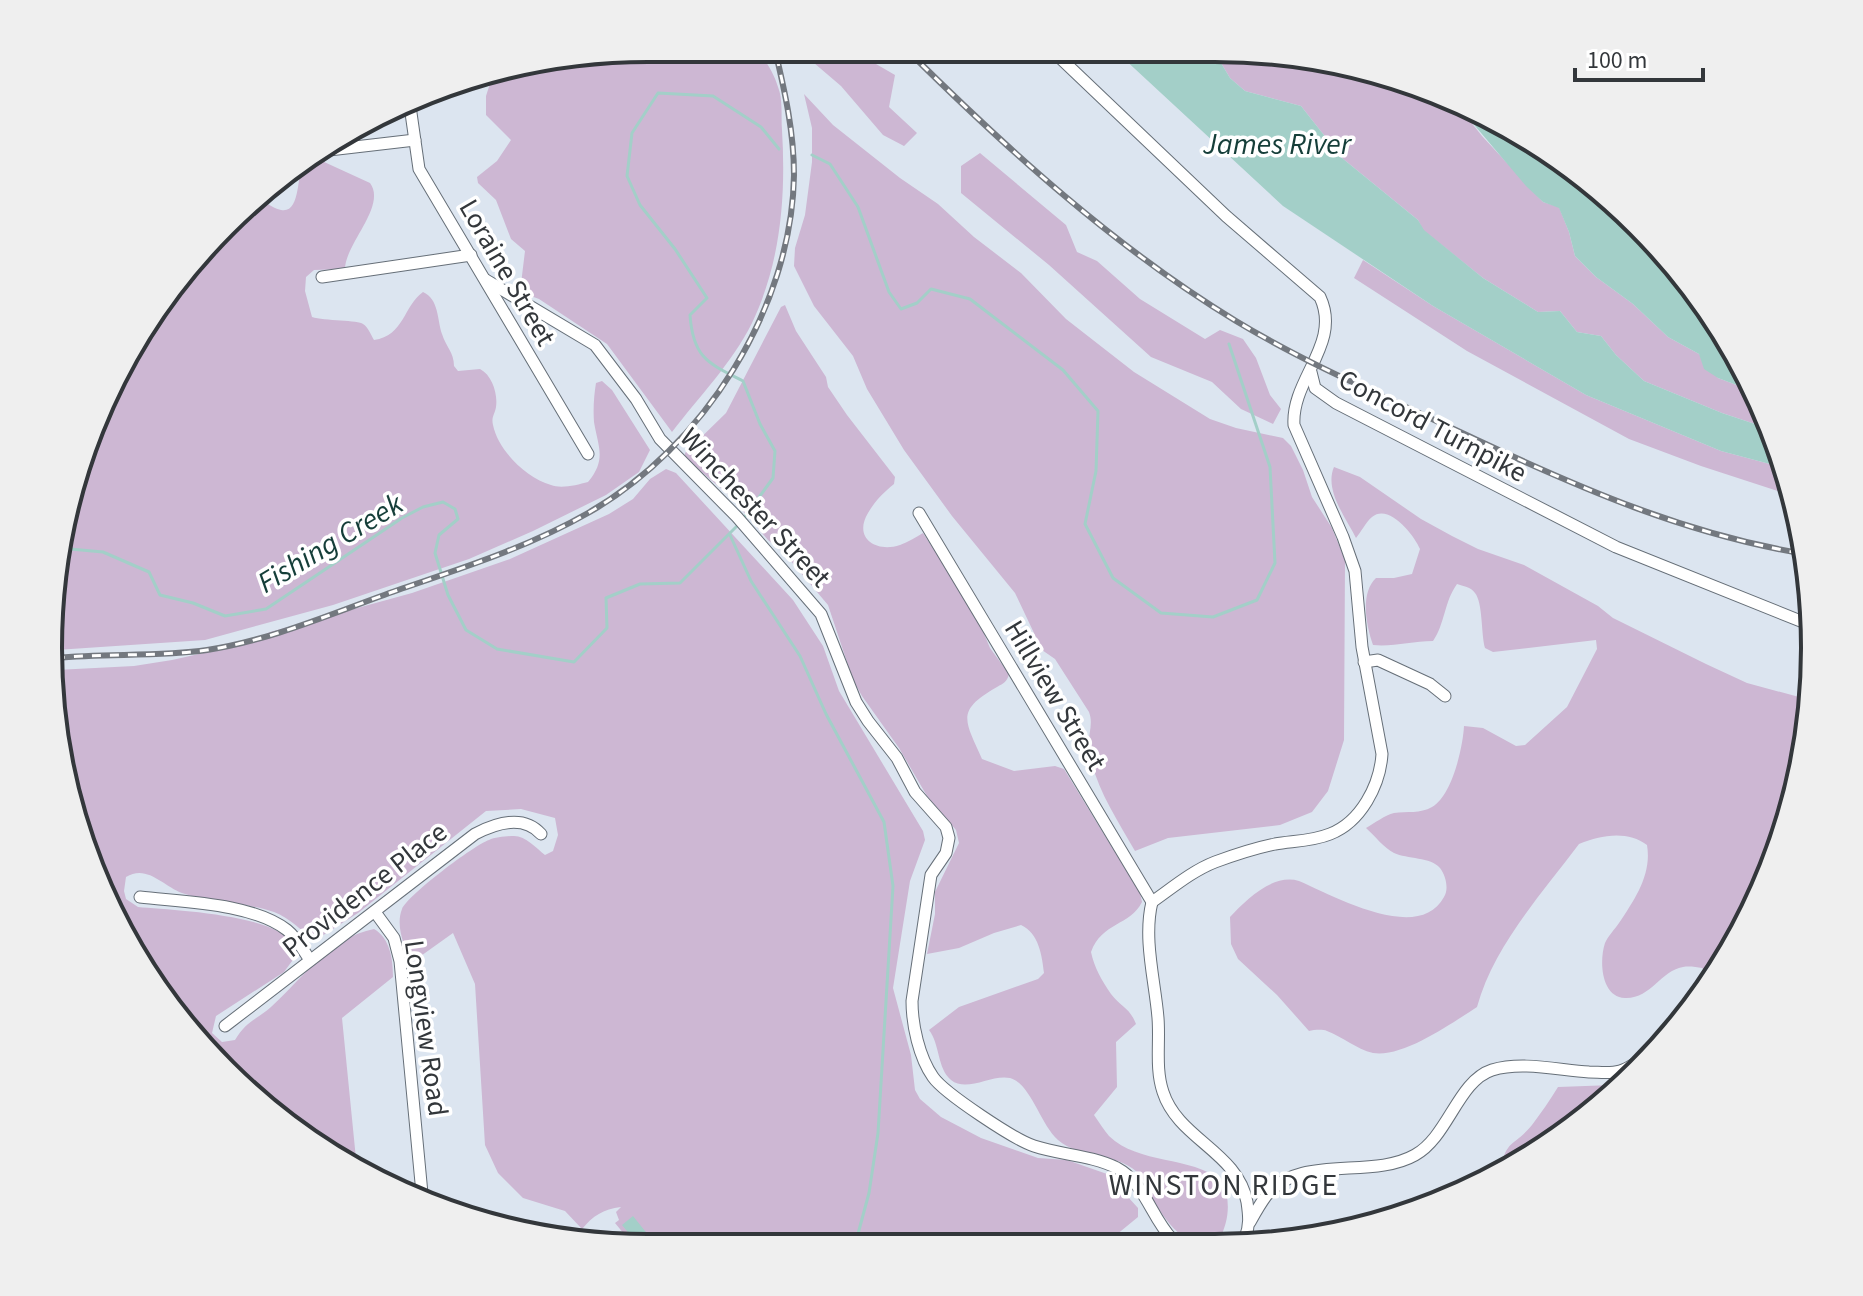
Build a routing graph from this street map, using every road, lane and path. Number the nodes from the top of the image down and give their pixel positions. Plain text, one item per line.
1 (1064, 62) edge
2 (411, 113) edge
3 (415, 140) junction
4 (343, 148) edge
5 (471, 255) junction
6 (322, 277) dead end
7 (486, 280) junction
8 (1311, 372) junction
9 (588, 454) dead end
10 (919, 513) dead end
11 (1800, 621) edge
12 (1364, 662) junction
13 (1445, 696) dead end
14 (541, 834) dead end
15 (140, 897) dead end
16 (1152, 902) junction
17 (375, 912) junction
18 (310, 960) junction
19 (225, 1026) dead end
20 (1622, 1069) edge
21 (421, 1188) edge
22 (1250, 1222) junction
23 (1247, 1233) edge
24 (1167, 1234) edge

1 - 8 street, Concord Turnpike
2 - 3 street, Loraine Street
3 - 4 street
3 - 5 street, Loraine Street
5 - 6 street
5 - 7 street, Loraine Street
7 - 9 street, Loraine Street
7 - 24 street, Winchester Street
8 - 11 street, Concord Turnpike
8 - 12 street
10 - 16 street, Hillview Street
12 - 13 street
12 - 16 street
14 - 17 street, Providence Place
15 - 18 street
16 - 22 street
17 - 18 street, Providence Place
17 - 21 street, Longview Road
18 - 19 street, Providence Place
20 - 22 street
22 - 23 street

